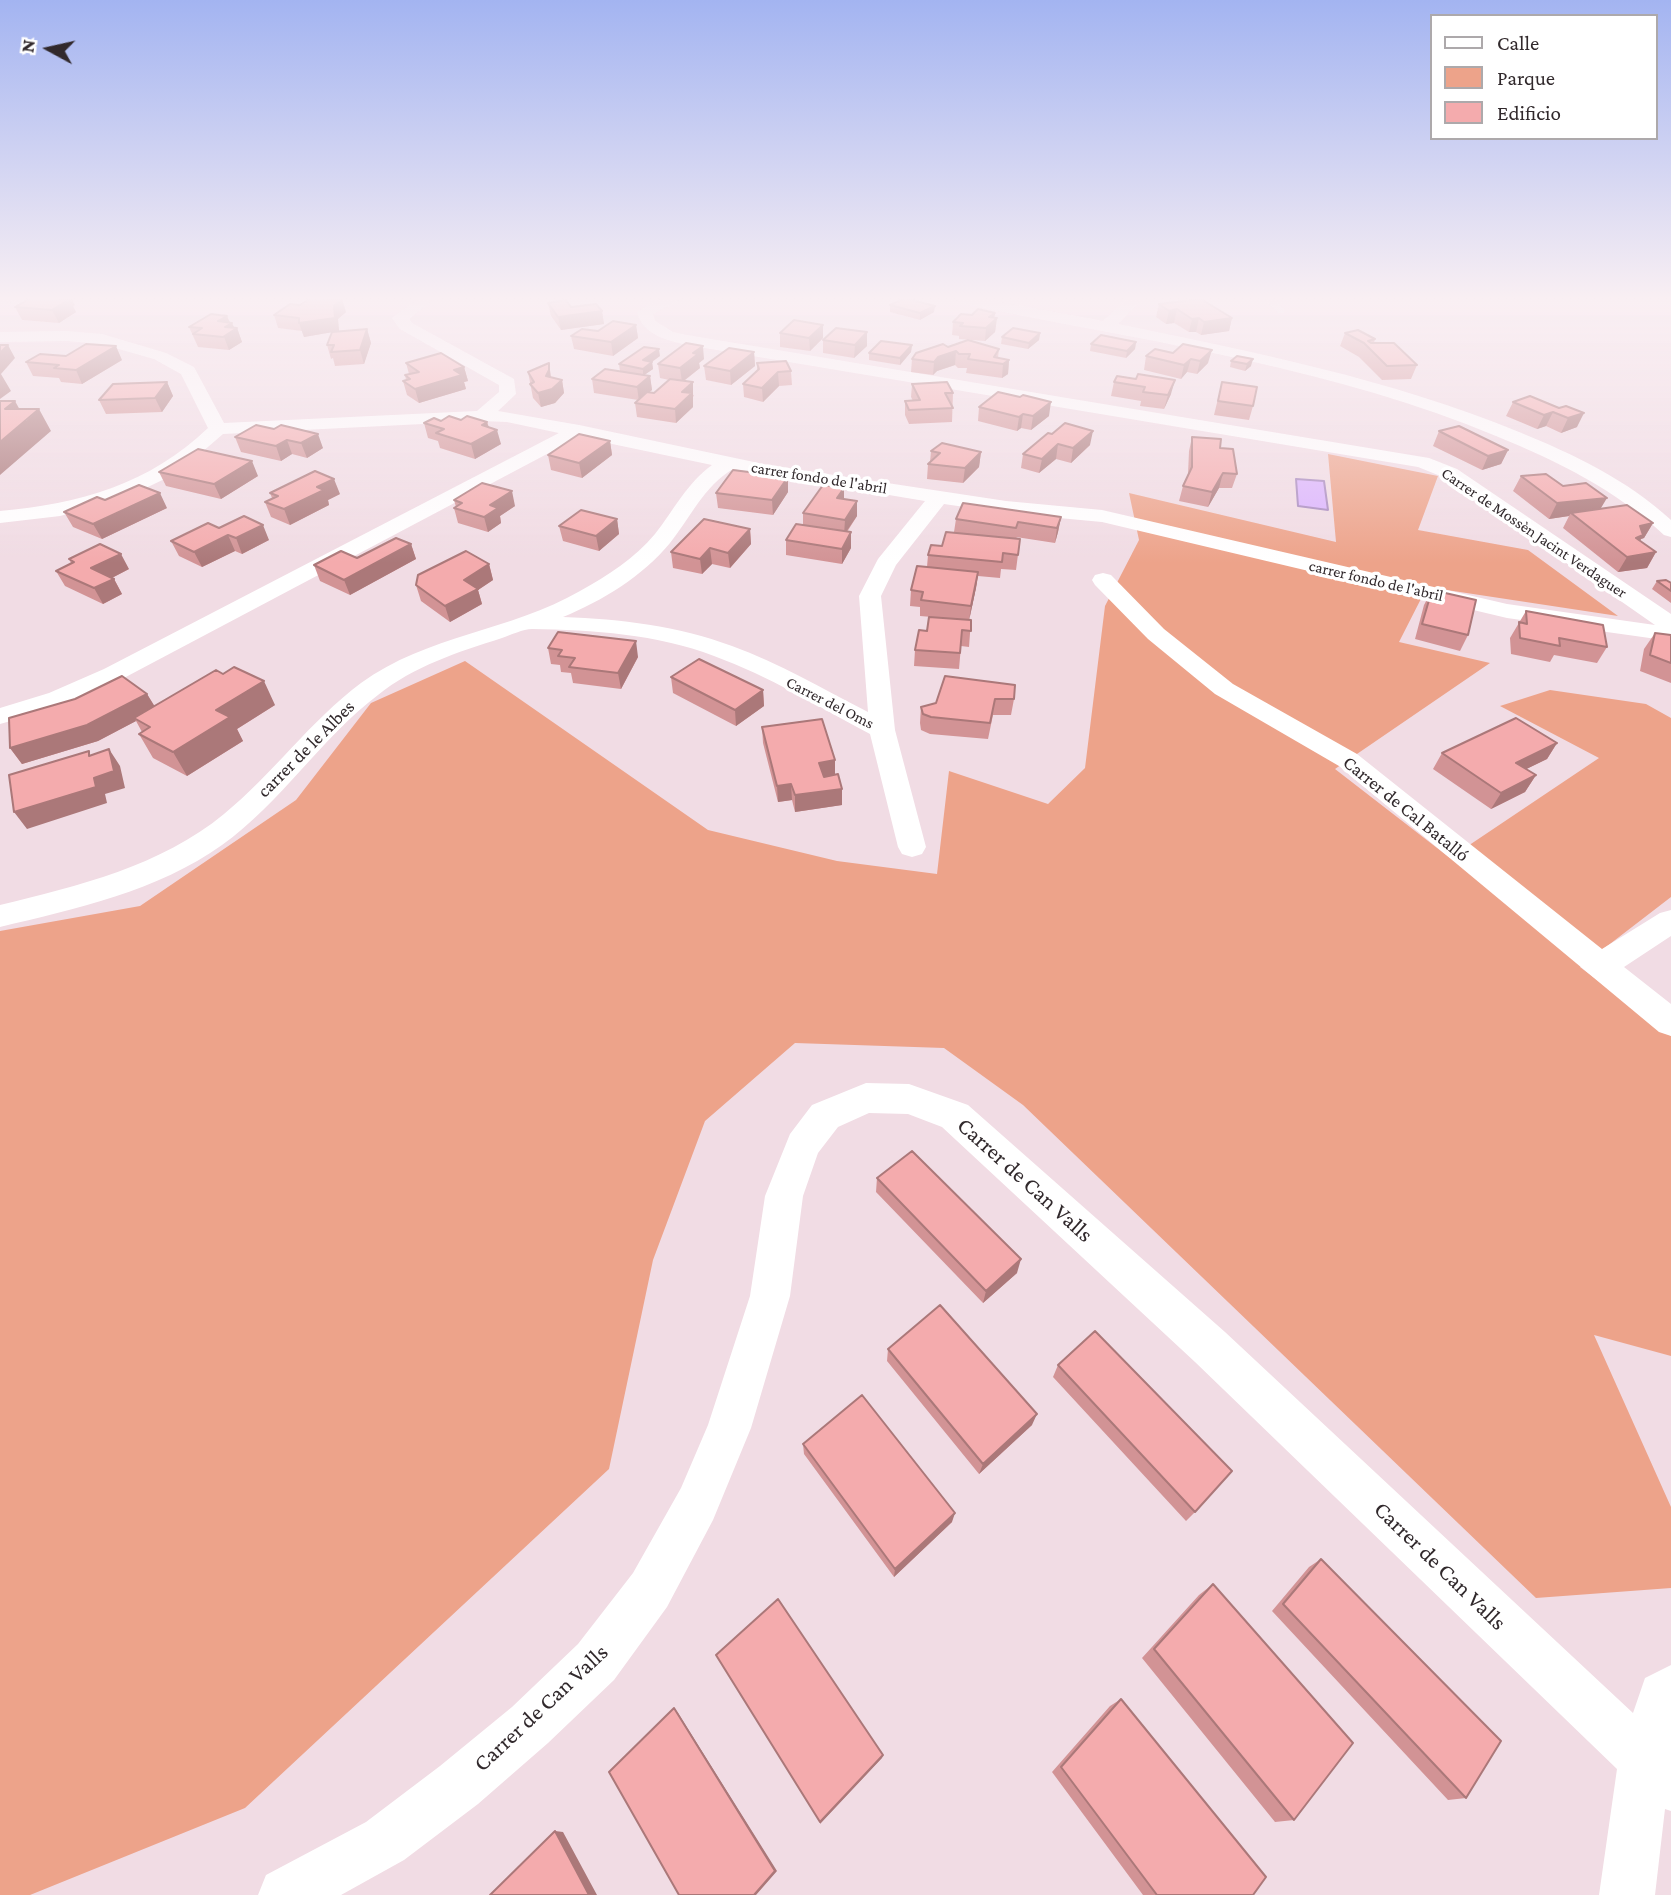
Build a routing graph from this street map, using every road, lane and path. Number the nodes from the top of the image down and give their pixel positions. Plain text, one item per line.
1 (196, 386) edge
2 (508, 386) edge
3 (967, 386) edge
4 (1371, 386) edge
5 (482, 416) junction
6 (218, 429) junction
7 (579, 430) junction
8 (730, 463) junction
9 (938, 498) junction
10 (0, 517) edge
11 (1671, 531) edge
12 (1103, 580) dead end
13 (531, 623) junction
14 (1671, 625) edge
15 (1671, 634) edge
16 (0, 716) edge
17 (882, 730) junction
18 (912, 847) dead end
19 (0, 916) edge
20 (1671, 921) edge
21 (1600, 966) junction
22 (1671, 1023) edge
23 (1671, 1690) edge
24 (1658, 1773) edge
25 (286, 1895) edge
26 (1627, 1895) edge

1 - 6 street
2 - 5 street
3 - 14 street, Carrer de Mossèn Jacint Verdaguer
4 - 11 street
5 - 6 street, carrer fondo de l'abril
5 - 7 street, carrer fondo de l'abril
6 - 10 street
7 - 8 street, carrer fondo de l'abril
7 - 16 street
8 - 9 street, carrer fondo de l'abril
8 - 13 street, carrer de le Albes
9 - 15 street, carrer fondo de l'abril
9 - 17 street, Carrer del Oms
12 - 21 street, Carrer de Cal Batalló
13 - 17 street, Carrer del Oms
13 - 19 street, carrer de le Albes
17 - 18 street
20 - 21 street
21 - 22 street, Carrer de Cal Batalló
23 - 24 street
24 - 25 street, Carrer de Can Valls
24 - 26 street

